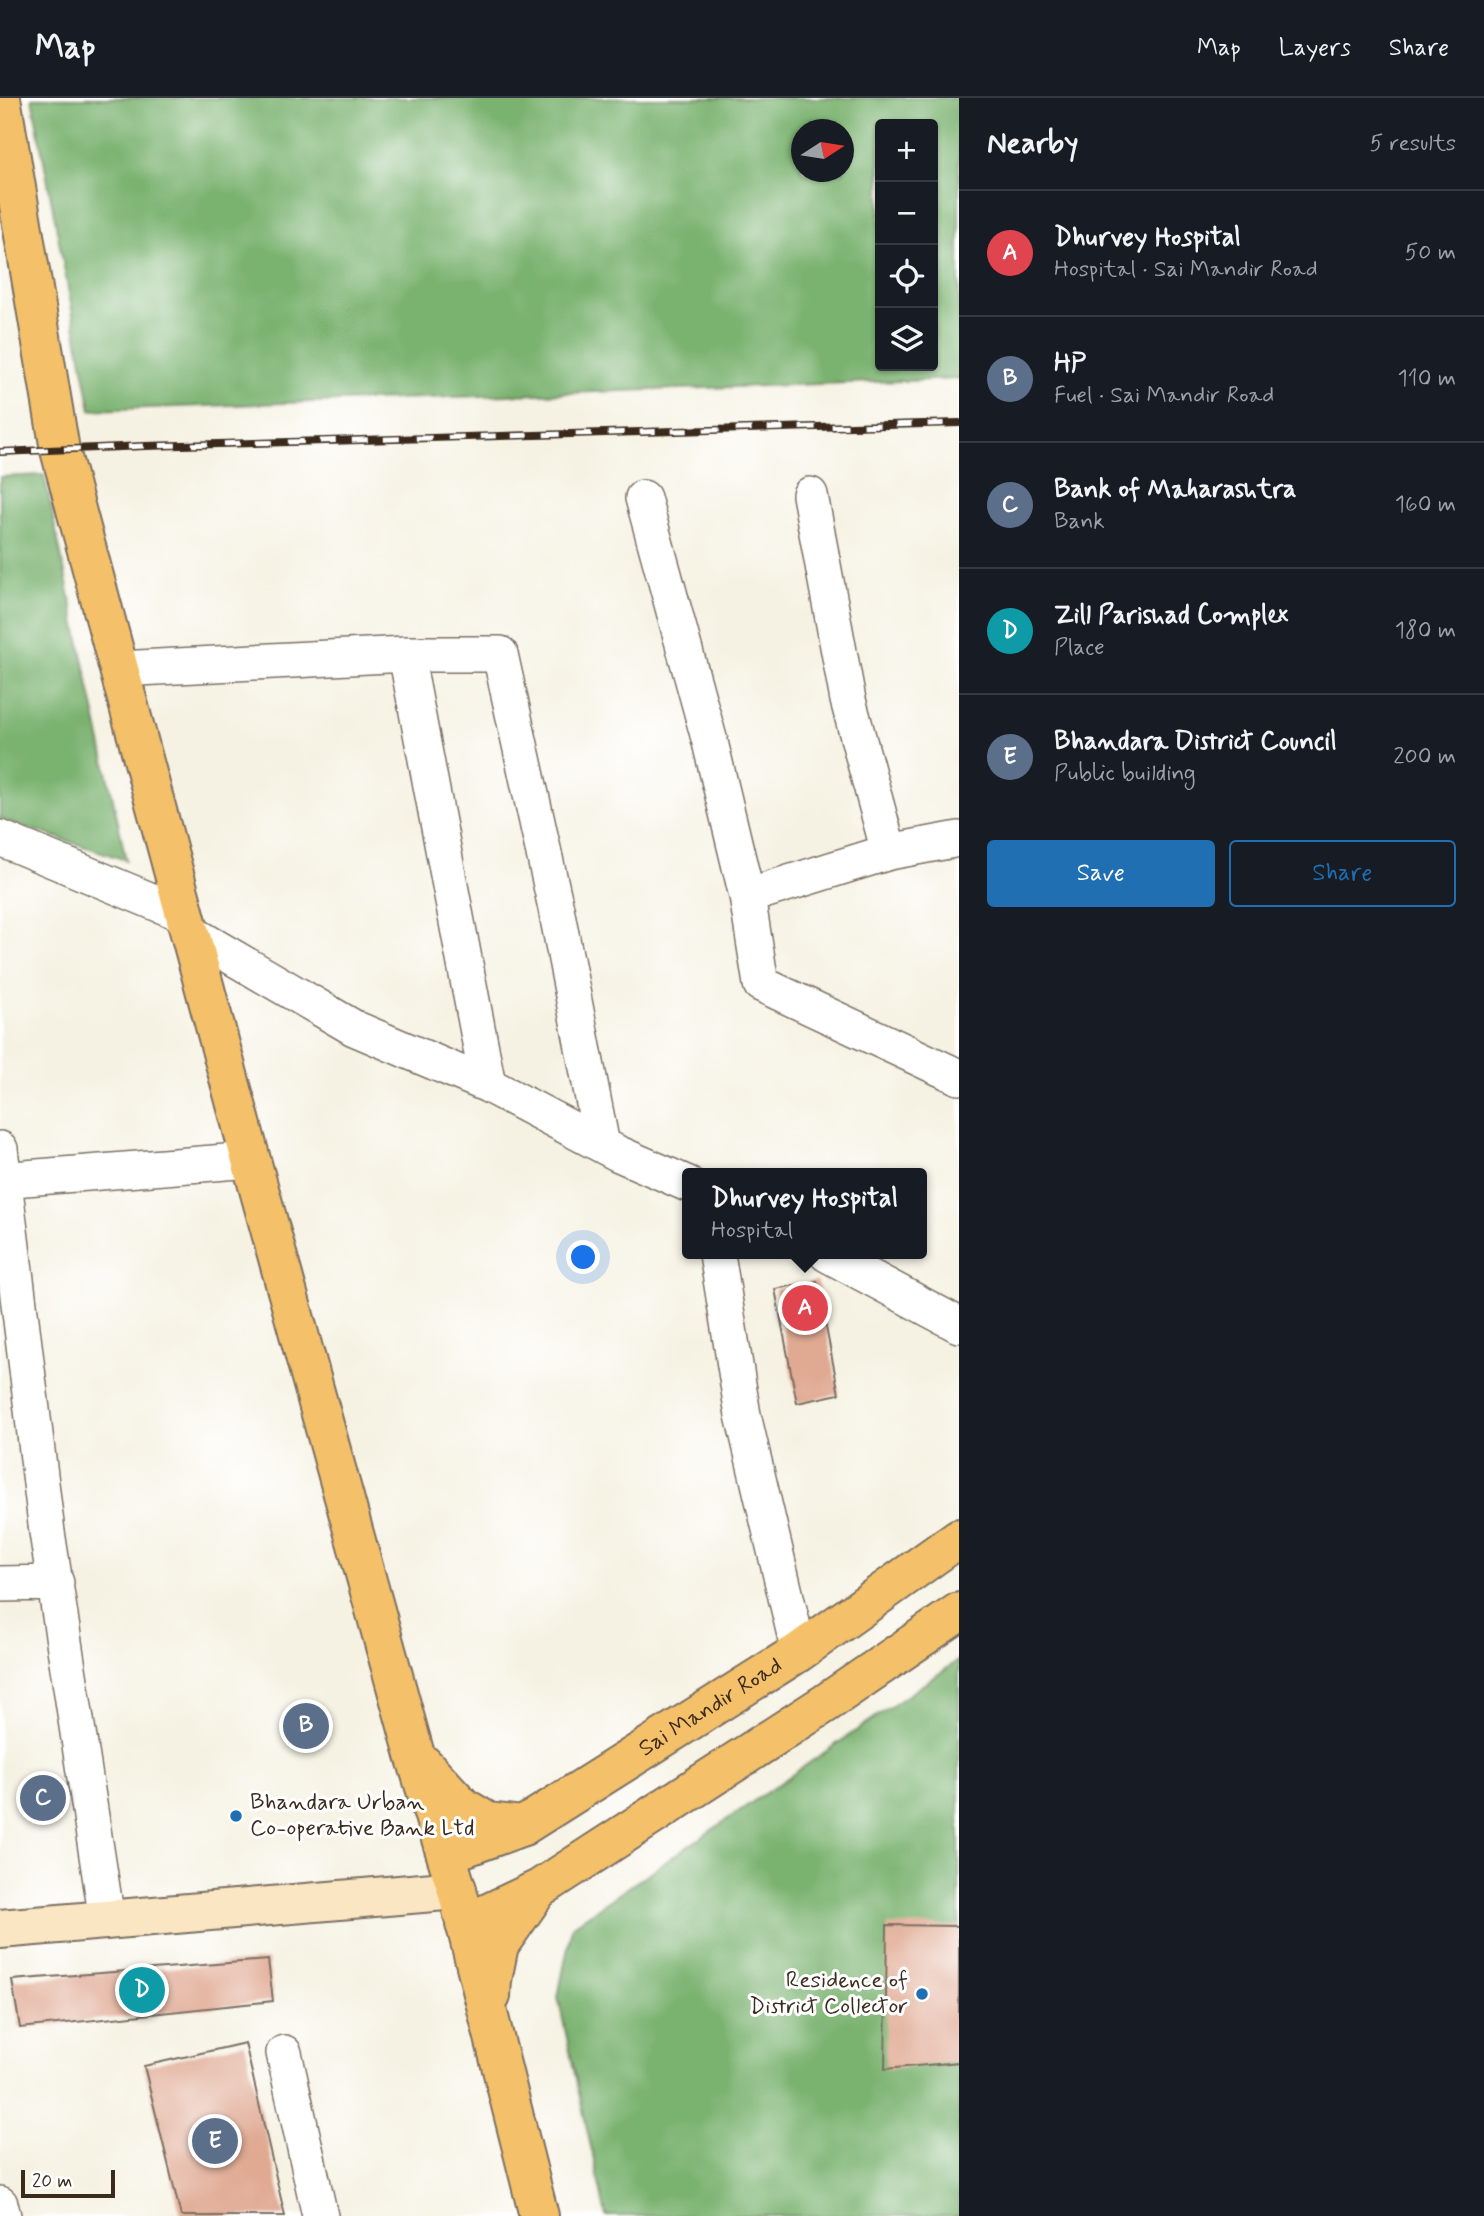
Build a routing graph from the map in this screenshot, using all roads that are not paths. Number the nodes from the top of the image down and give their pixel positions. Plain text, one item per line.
1 (1, 98) edge
2 (810, 495) dead end
3 (643, 498) dead end
4 (406, 654) junction
5 (119, 669) junction
6 (0, 838) edge
7 (959, 839) edge
8 (889, 852) junction
9 (747, 897) junction
10 (186, 923) junction
11 (959, 1077) edge
12 (488, 1085) junction
13 (602, 1145) junction
14 (251, 1160) junction
15 (2, 1170) edge
16 (682, 1181) edge
17 (718, 1259) edge
18 (836, 1259) edge
19 (959, 1325) edge
20 (959, 1538) edge
21 (0, 1584) edge
22 (56, 1584) junction
23 (959, 1612) edge
24 (799, 1652) junction
25 (415, 1755) junction
26 (523, 1826) junction
27 (456, 1889) junction
28 (538, 1889) junction
29 (107, 1920) junction
30 (0, 1929) edge
31 (491, 2025) junction
32 (284, 2053) dead end
33 (0, 2204) edge
34 (3, 2216) edge
35 (320, 2216) edge
36 (538, 2216) edge

1 - 5 highway
2 - 8 street
3 - 9 street
4 - 5 street
4 - 12 street
4 - 13 street
5 - 10 highway
6 - 10 street
7 - 8 street
8 - 9 street
9 - 11 street
10 - 12 street
10 - 14 highway
12 - 13 street
13 - 16 street
14 - 15 street
14 - 25 highway
15 - 22 street
17 - 24 street
18 - 19 street
20 - 24 highway, Sai Mandir Road
21 - 22 street
22 - 29 street
23 - 28 highway
24 - 26 highway, Sai Mandir Road
25 - 26 highway
25 - 27 highway
26 - 27 highway, Sai Mandir Road
27 - 28 highway
27 - 29 main road
27 - 31 highway
28 - 31 highway
29 - 30 main road
31 - 36 highway
32 - 35 street
33 - 34 street

